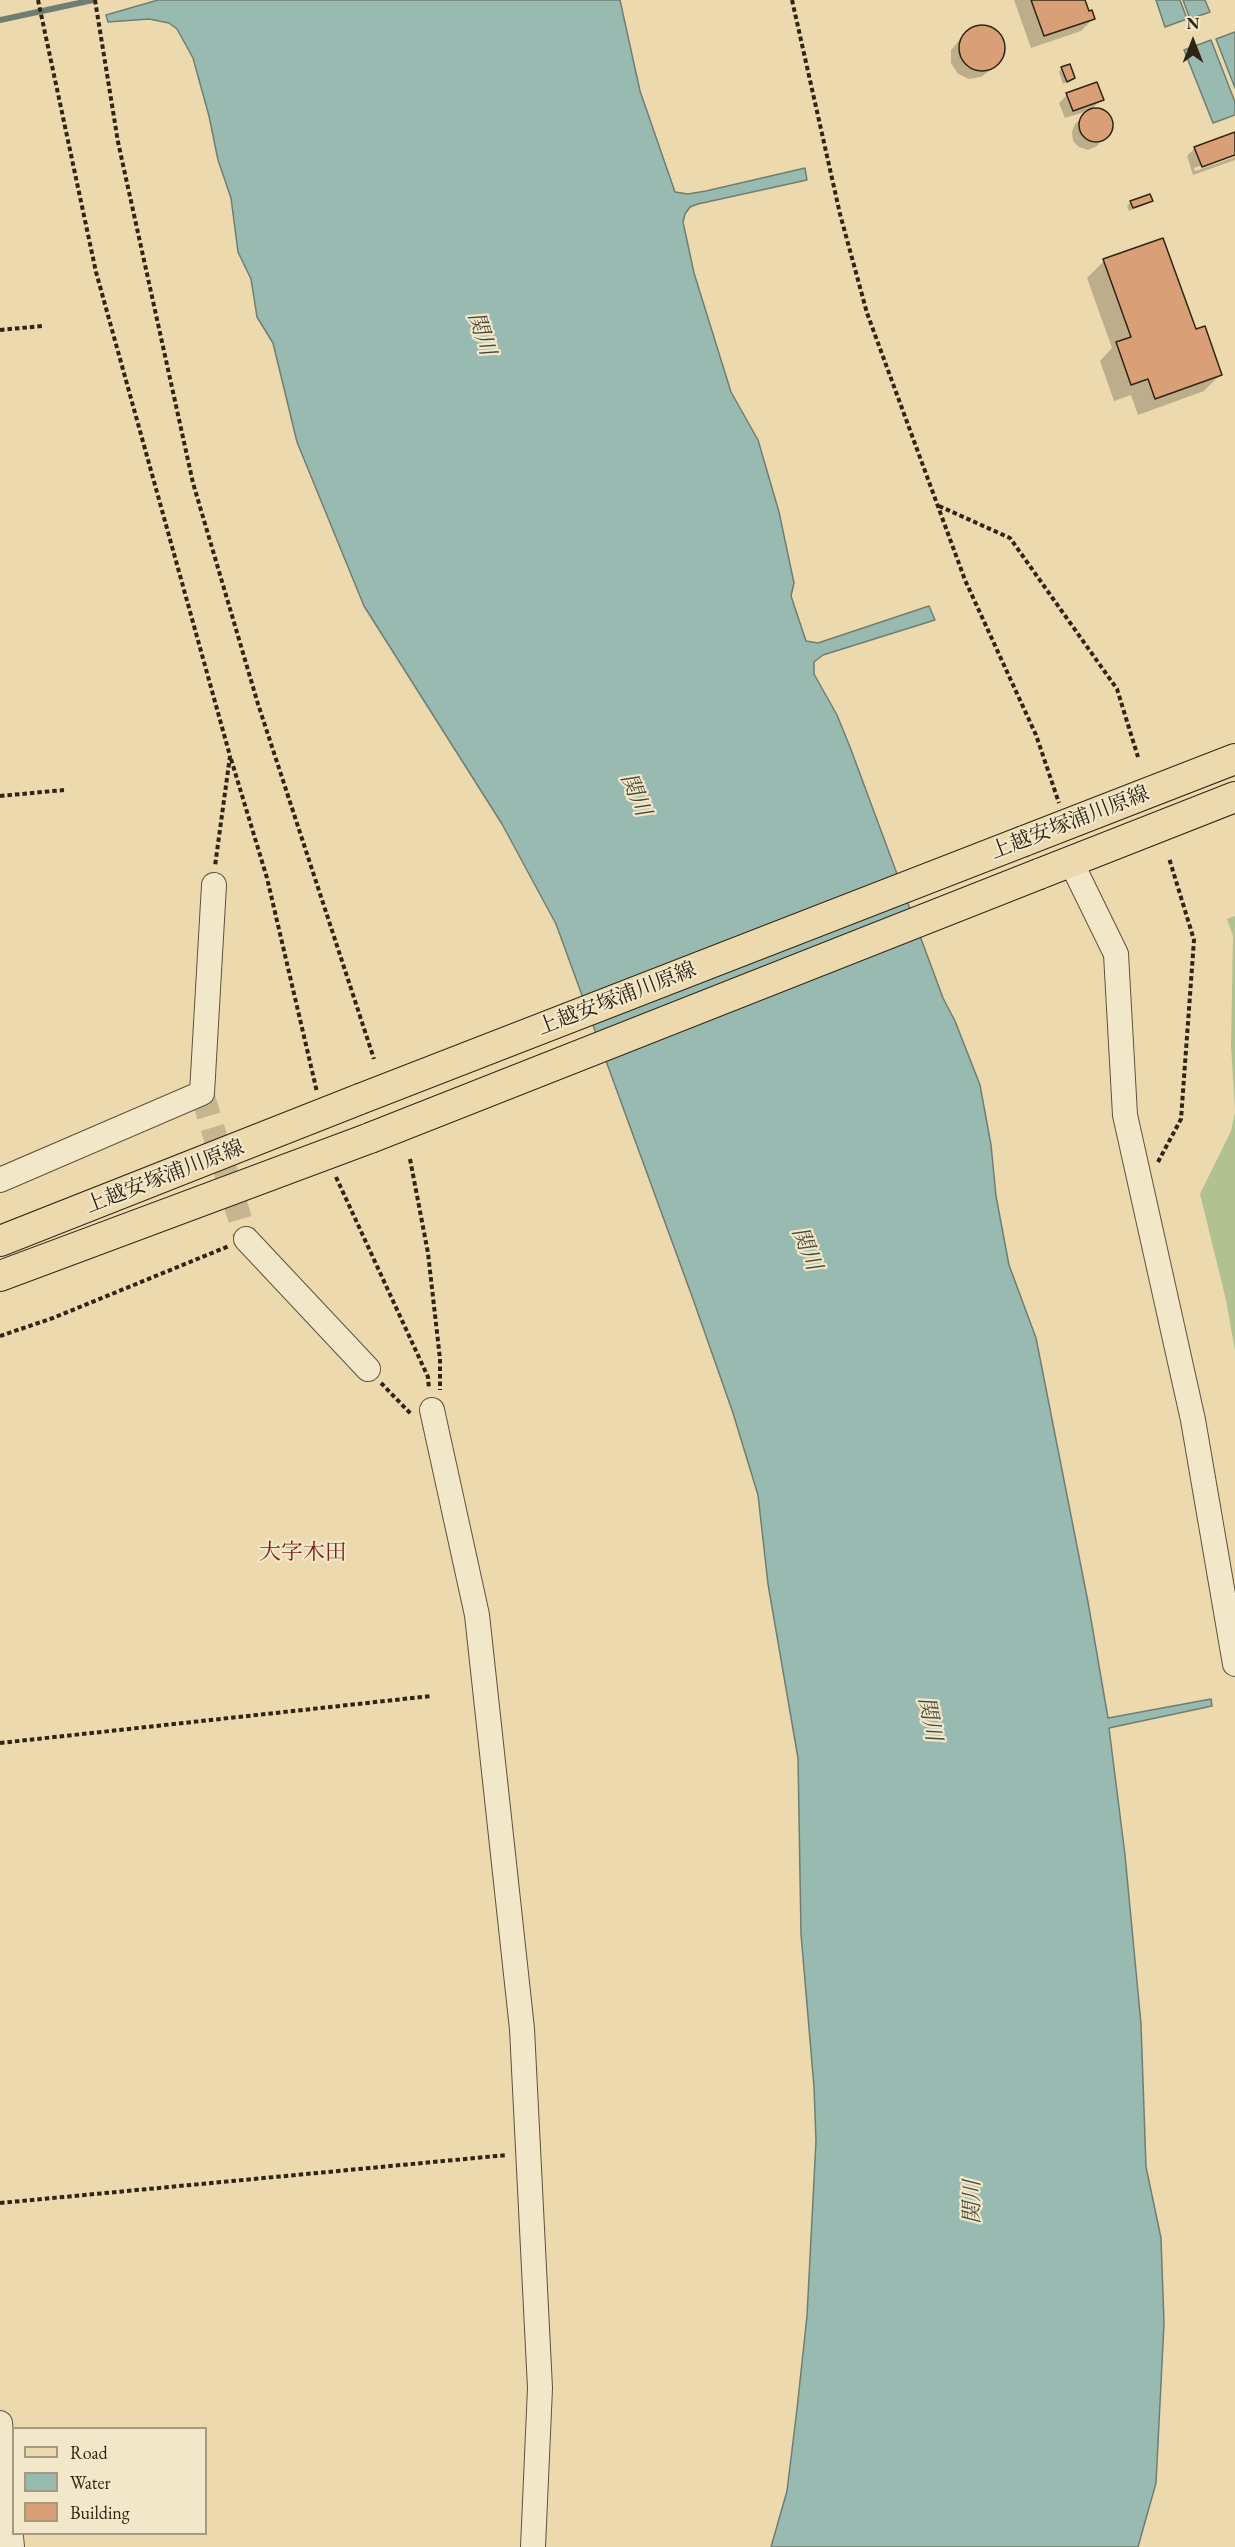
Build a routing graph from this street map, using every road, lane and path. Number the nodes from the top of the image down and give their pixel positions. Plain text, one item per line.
1 (38, 0) edge
2 (95, 0) edge
3 (792, 0) edge
4 (42, 326) dead end
5 (0, 330) edge
6 (939, 506) junction
7 (230, 756) junction
8 (1138, 757) dead end
9 (1235, 759) edge
10 (64, 790) dead end
11 (0, 796) edge
12 (1235, 797) edge
13 (1066, 824) junction
14 (1169, 858) dead end
15 (1071, 862) junction
16 (214, 885) joint
17 (374, 1059) dead end
18 (322, 1114) junction
19 (326, 1154) junction
20 (410, 1160) dead end
21 (0, 1180) edge
22 (1142, 1191) junction
23 (246, 1239) joint
24 (0, 1241) edge
25 (0, 1276) edge
26 (0, 1336) edge
27 (368, 1369) joint
28 (432, 1412) junction
29 (1235, 1664) edge
30 (431, 1696) dead end
31 (0, 1743) edge
32 (508, 2155) dead end
33 (0, 2203) edge
34 (0, 2422) edge
35 (12, 2547) edge
36 (532, 2547) edge

1 - 7 path
2 - 17 path
3 - 6 path
4 - 5 path
6 - 8 path
6 - 13 path
7 - 16 path
7 - 18 path
9 - 13 main road, 上越安塚浦川原線
10 - 11 path
12 - 15 main road, 上越安塚浦川原線
13 - 18 main road, 上越安塚浦川原線, bridge
14 - 22 path
15 - 19 main road, 上越安塚浦川原線, bridge
15 - 22 street
16 - 21 street
18 - 24 main road, 上越安塚浦川原線
19 - 25 main road, 上越安塚浦川原線
19 - 28 path
20 - 28 path
22 - 29 street
23 - 26 path
23 - 27 street
27 - 28 path
28 - 36 street
30 - 31 path
32 - 33 path
34 - 35 street

